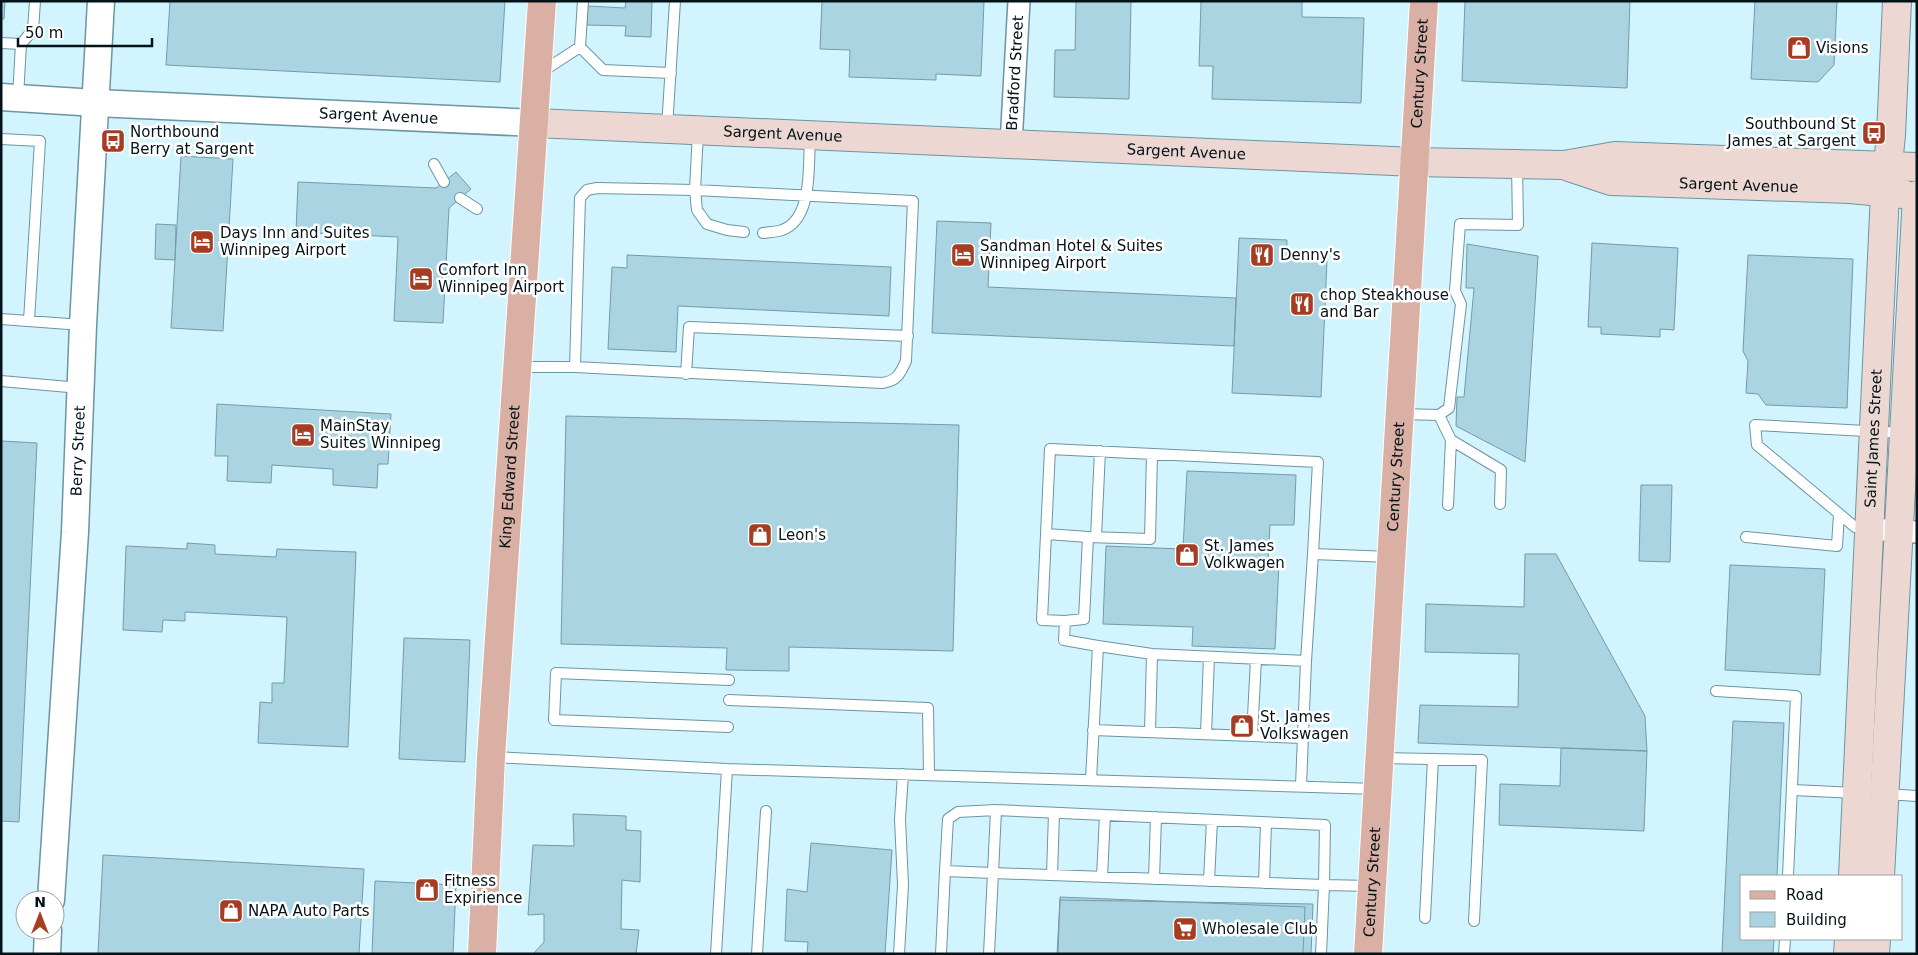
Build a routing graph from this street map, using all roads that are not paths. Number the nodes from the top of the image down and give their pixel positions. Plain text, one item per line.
1 (35, 1) edge
2 (101, 1) edge
3 (542, 1) edge
4 (583, 1) edge
5 (675, 1) edge
6 (1019, 1) edge
7 (1424, 1) edge
8 (1897, 1) edge
9 (1, 43) edge
10 (21, 44) junction
11 (580, 47) junction
12 (670, 73) junction
13 (538, 74) junction
14 (9, 97) edge
15 (96, 103) junction
16 (535, 123) junction
17 (667, 129) junction
18 (698, 130) junction
19 (810, 135) junction
20 (1, 139) edge
21 (1012, 144) junction
22 (1415, 162) junction
23 (434, 164) dead end
24 (1517, 164) junction
25 (1564, 165) junction
26 (1888, 166) junction
27 (1917, 167) edge
28 (444, 182) dead end
29 (695, 190) junction
30 (1885, 193) junction
31 (807, 195) junction
32 (1917, 195) edge
33 (460, 198) dead end
34 (477, 209) dead end
35 (744, 232) dead end
36 (763, 233) dead end
37 (1, 319) edge
38 (29, 321) junction
39 (82, 325) junction
40 (908, 336) junction
41 (518, 367) junction
42 (575, 367) junction
43 (686, 374) junction
44 (1, 381) edge
45 (81, 388) junction
46 (1400, 414) junction
47 (1439, 415) junction
48 (1875, 432) junction
49 (1904, 433) junction
50 (1451, 440) junction
51 (1100, 451) junction
52 (1152, 454) junction
53 (1500, 504) dead end
54 (1448, 505) dead end
55 (1839, 514) junction
56 (1870, 529) junction
57 (1908, 531) edge
58 (1047, 534) junction
59 (1092, 536) junction
60 (1746, 537) dead end
61 (1313, 554) junction
62 (1392, 557) junction
63 (1065, 621) junction
64 (1098, 646) junction
65 (1152, 654) junction
66 (1209, 657) junction
67 (1256, 659) junction
68 (1306, 661) junction
69 (729, 680) dead end
70 (1716, 691) dead end
71 (729, 700) dead end
72 (728, 727) dead end
73 (1093, 730) junction
74 (1150, 732) junction
75 (1206, 734) junction
76 (1252, 736) junction
77 (1302, 738) junction
78 (491, 757) junction
79 (1380, 758) junction
80 (1433, 759) junction
81 (727, 769) junction
82 (903, 774) junction
83 (929, 774) junction
84 (1091, 780) junction
85 (1302, 786) junction
86 (1378, 789) junction
87 (1793, 790) junction
88 (1870, 794) junction
89 (1917, 796) edge
90 (996, 810) junction
91 (766, 811) dead end
92 (1054, 813) junction
93 (1105, 815) junction
94 (1156, 818) junction
95 (1212, 820) junction
96 (1266, 822) junction
97 (945, 871) junction
98 (993, 873) junction
99 (1052, 875) junction
100 (1788, 875) edge
101 (1852, 875) edge
102 (1880, 875) edge
103 (1102, 877) junction
104 (1154, 879) junction
105 (1209, 881) junction
106 (1264, 883) junction
107 (1324, 885) junction
108 (1372, 886) junction
109 (52, 890) edge
110 (1425, 918) dead end
111 (1474, 921) dead end
112 (48, 940) edge
113 (1785, 940) edge
114 (1849, 940) edge
115 (1876, 940) edge
116 (47, 954) edge
117 (482, 954) edge
118 (716, 954) edge
119 (757, 954) edge
120 (899, 954) edge
121 (941, 954) edge
122 (989, 954) edge
123 (1321, 954) edge
124 (1368, 954) edge
125 (1784, 954) edge
126 (1848, 954) edge
127 (1876, 954) edge

1 - 10 lane
2 - 15 street, Berry Street
3 - 13 main road, King Edward Street
4 - 11 lane
5 - 12 lane
6 - 21 street, Bradford Street
7 - 22 main road, Century Street
8 - 26 main road, Saint James Street
9 - 10 lane
10 - 14 lane
11 - 12 lane
11 - 13 lane
12 - 17 lane
13 - 16 main road, King Edward Street
14 - 15 street, Sargent Avenue
15 - 16 street, Sargent Avenue
15 - 39 street, Berry Street
16 - 17 main road, Sargent Avenue
16 - 41 main road, King Edward Street
17 - 18 main road, Sargent Avenue
18 - 19 main road, Sargent Avenue
18 - 29 lane
19 - 21 main road, Sargent Avenue
19 - 31 lane
20 - 38 lane
21 - 22 main road, Sargent Avenue
22 - 24 main road, Sargent Avenue
22 - 46 main road, Century Street
23 - 28 lane
24 - 25 main road, Sargent Avenue
24 - 47 lane
25 - 26 main road, Sargent Avenue
25 - 30 main road, Sargent Avenue
26 - 27 main road, Sargent Avenue
26 - 30 main road, Saint James Street
29 - 31 lane
29 - 35 lane
29 - 42 lane
30 - 32 main road, Sargent Avenue
30 - 48 main road, Saint James Street
31 - 36 lane
31 - 40 lane
32 - 49 main road, Saint James Street
33 - 34 lane
37 - 38 lane
38 - 39 lane
39 - 45 street, Berry Street
40 - 43 lane
40 - 43 lane
41 - 42 lane
41 - 78 main road, King Edward Street
42 - 43 lane
44 - 45 lane
45 - 109 street, Berry Street
46 - 47 lane
46 - 62 main road, Century Street
47 - 50 lane
48 - 49 lane
48 - 55 lane
48 - 56 main road, Saint James Street
49 - 57 main road, Saint James Street
50 - 53 lane
50 - 54 lane
51 - 52 lane
51 - 58 lane
51 - 59 lane
52 - 59 lane
52 - 61 lane
55 - 56 lane
55 - 60 lane
56 - 57 street
56 - 88 main road, Saint James Street
57 - 88 main road, Saint James Street
58 - 59 lane
58 - 63 lane
59 - 63 lane
61 - 62 lane
61 - 68 lane
62 - 79 main road, Century Street
63 - 64 lane
64 - 65 lane
64 - 73 lane
65 - 66 lane
65 - 74 lane
66 - 67 lane
66 - 75 lane
67 - 68 lane
67 - 76 lane
68 - 77 lane
69 - 72 lane
70 - 87 lane
71 - 83 lane
73 - 74 lane
73 - 84 lane
74 - 75 lane
75 - 76 lane
76 - 77 lane
77 - 85 lane
78 - 81 lane
78 - 117 main road, King Edward Street
79 - 80 lane
79 - 86 main road, Century Street
80 - 110 lane
80 - 111 lane
81 - 82 lane
81 - 118 lane
82 - 83 lane
82 - 120 lane
83 - 84 lane
84 - 85 lane
85 - 86 lane
86 - 108 main road, Century Street
87 - 88 lane
87 - 100 lane
88 - 89 lane
88 - 101 main road, Saint James Street
88 - 102 main road, Saint James Street
90 - 92 lane
90 - 97 lane
90 - 98 lane
91 - 119 lane
92 - 93 lane
92 - 99 lane
93 - 94 lane
93 - 103 lane
94 - 95 lane
94 - 104 lane
95 - 96 lane
95 - 105 lane
96 - 106 lane
96 - 107 lane
97 - 98 lane
97 - 121 lane
98 - 99 lane
98 - 122 lane
99 - 103 lane
103 - 104 lane
104 - 105 lane
105 - 106 lane
106 - 107 lane
107 - 108 lane
107 - 123 lane
108 - 124 main road, Century Street
112 - 116 street
113 - 125 lane
114 - 126 main road
115 - 127 main road

